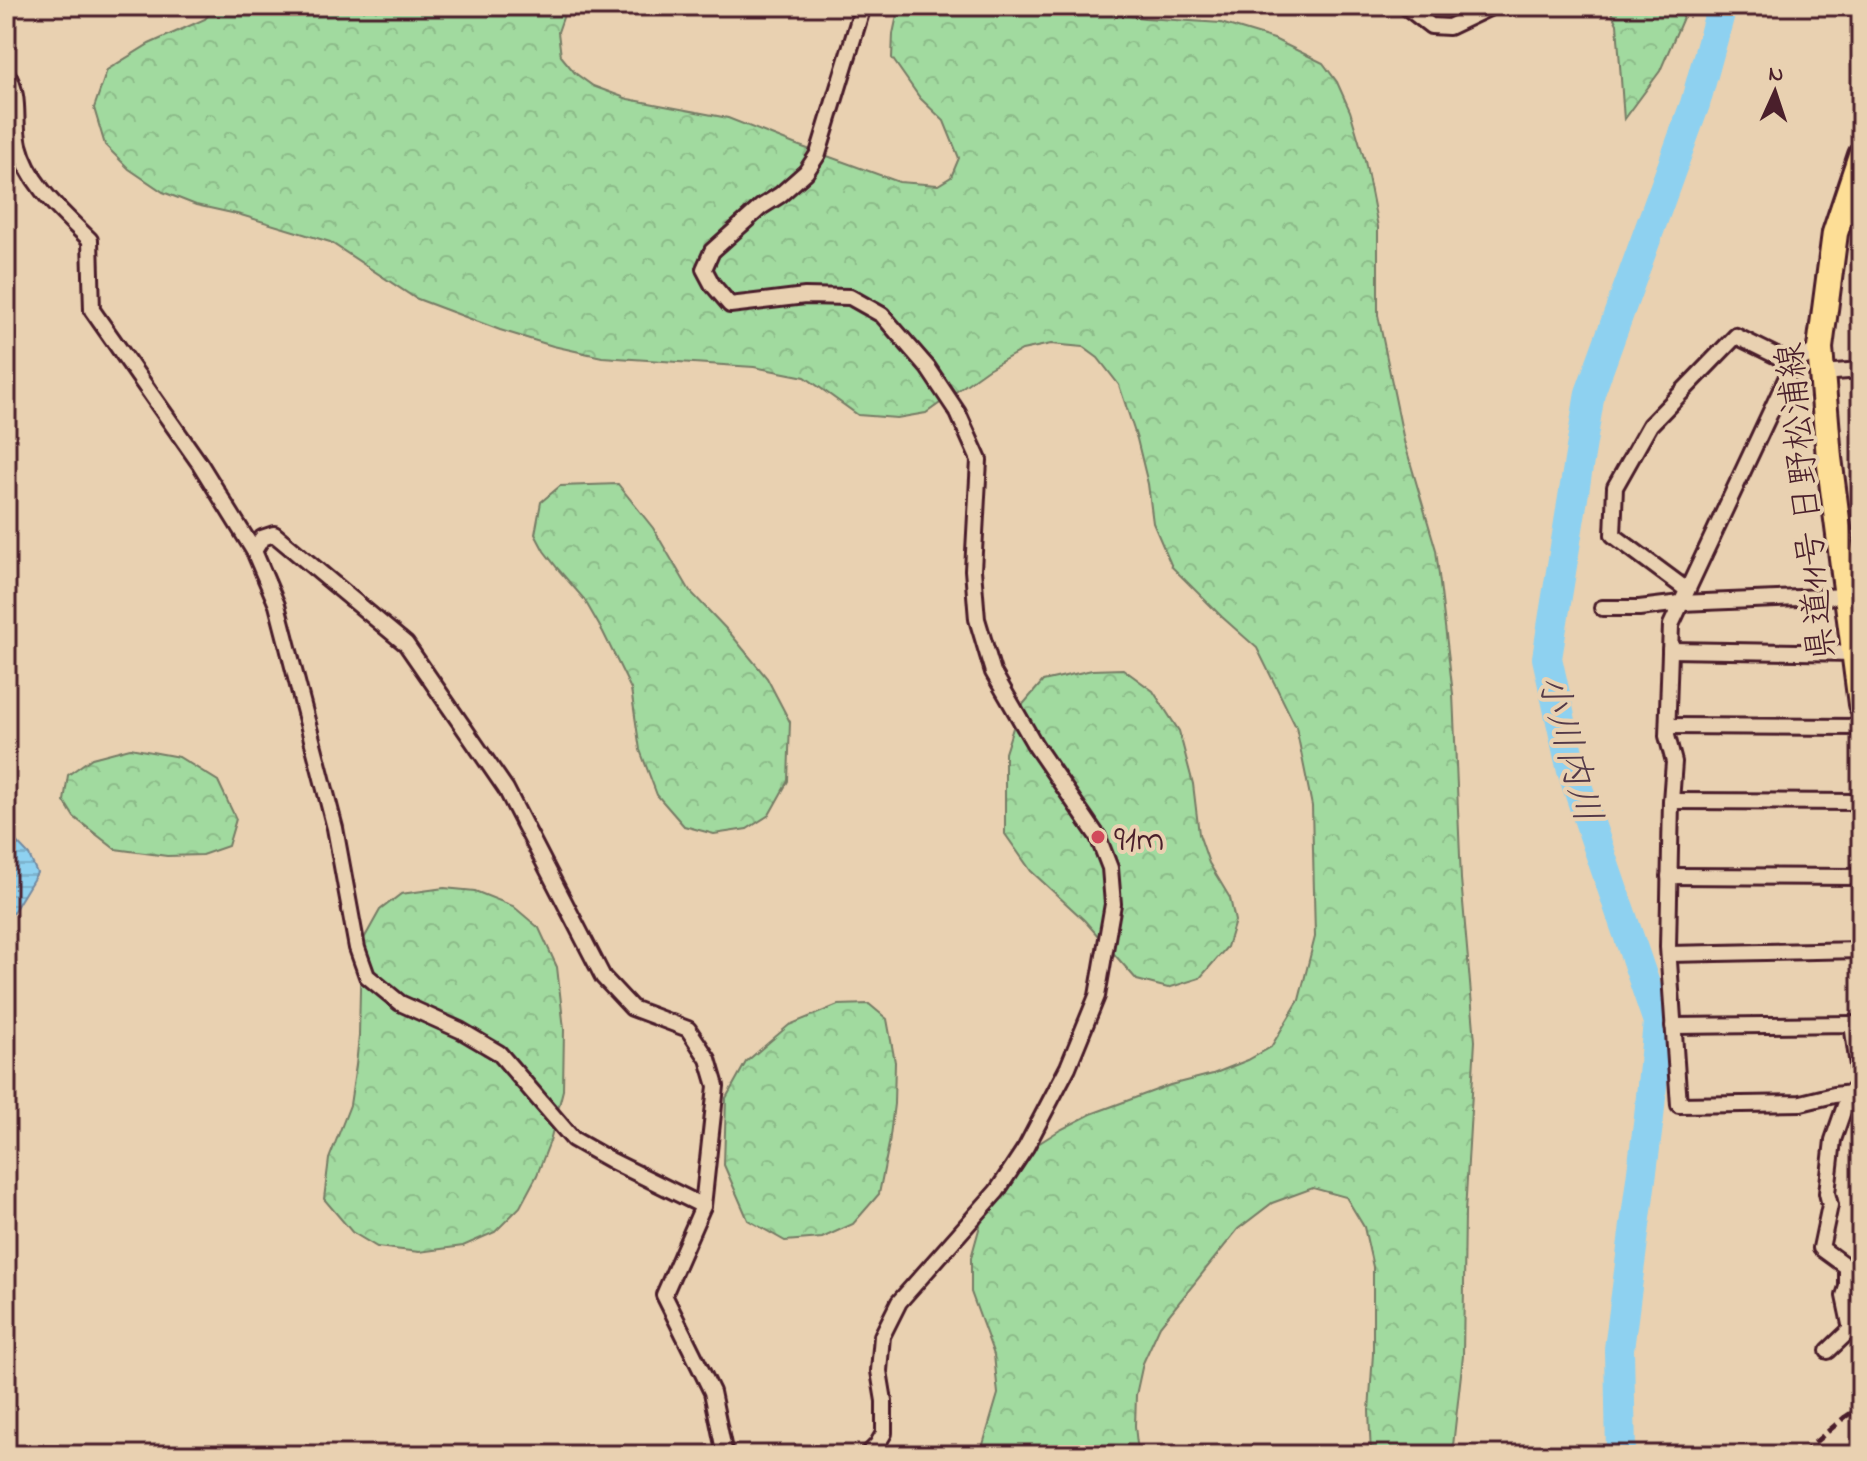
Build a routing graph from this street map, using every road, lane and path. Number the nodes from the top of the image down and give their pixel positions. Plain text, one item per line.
1 (863, 6) edge
2 (1405, 6) edge
3 (1493, 6) edge
4 (6, 72) edge
5 (1861, 155) edge
6 (1820, 348) junction
7 (1793, 364) junction
8 (1861, 370) edge
9 (1822, 373) junction
10 (254, 551) junction
11 (1684, 596) junction
12 (1847, 596) junction
13 (1602, 608) dead end
14 (1670, 650) junction
15 (1854, 653) junction
16 (1861, 704) edge
17 (1668, 726) junction
18 (1861, 727) edge
19 (1671, 801) junction
20 (1861, 802) edge
21 (1669, 876) junction
22 (1861, 877) edge
23 (1861, 950) edge
24 (1669, 954) junction
25 (1673, 1026) junction
26 (1857, 1091) edge
27 (703, 1206) junction
28 (1828, 1351) dead end
29 (725, 1455) edge
30 (867, 1455) edge

1 - 30 street
2 - 3 street
4 - 10 street
5 - 6 main road, 県道11号 日野松浦線
6 - 7 street
6 - 9 main road, 県道11号 日野松浦線
7 - 11 street
7 - 11 street
8 - 9 street
9 - 12 main road, 県道11号 日野松浦線
10 - 27 street
10 - 27 street
11 - 12 street
11 - 13 street
11 - 14 street
12 - 15 main road, 県道11号 日野松浦線
14 - 15 street
14 - 17 street
15 - 16 main road, 県道11号 日野松浦線
17 - 18 street
17 - 19 street
19 - 20 street
19 - 21 street
21 - 22 street
21 - 24 street
23 - 24 street
24 - 25 street
25 - 26 street
25 - 26 street
26 - 28 street
27 - 29 street

